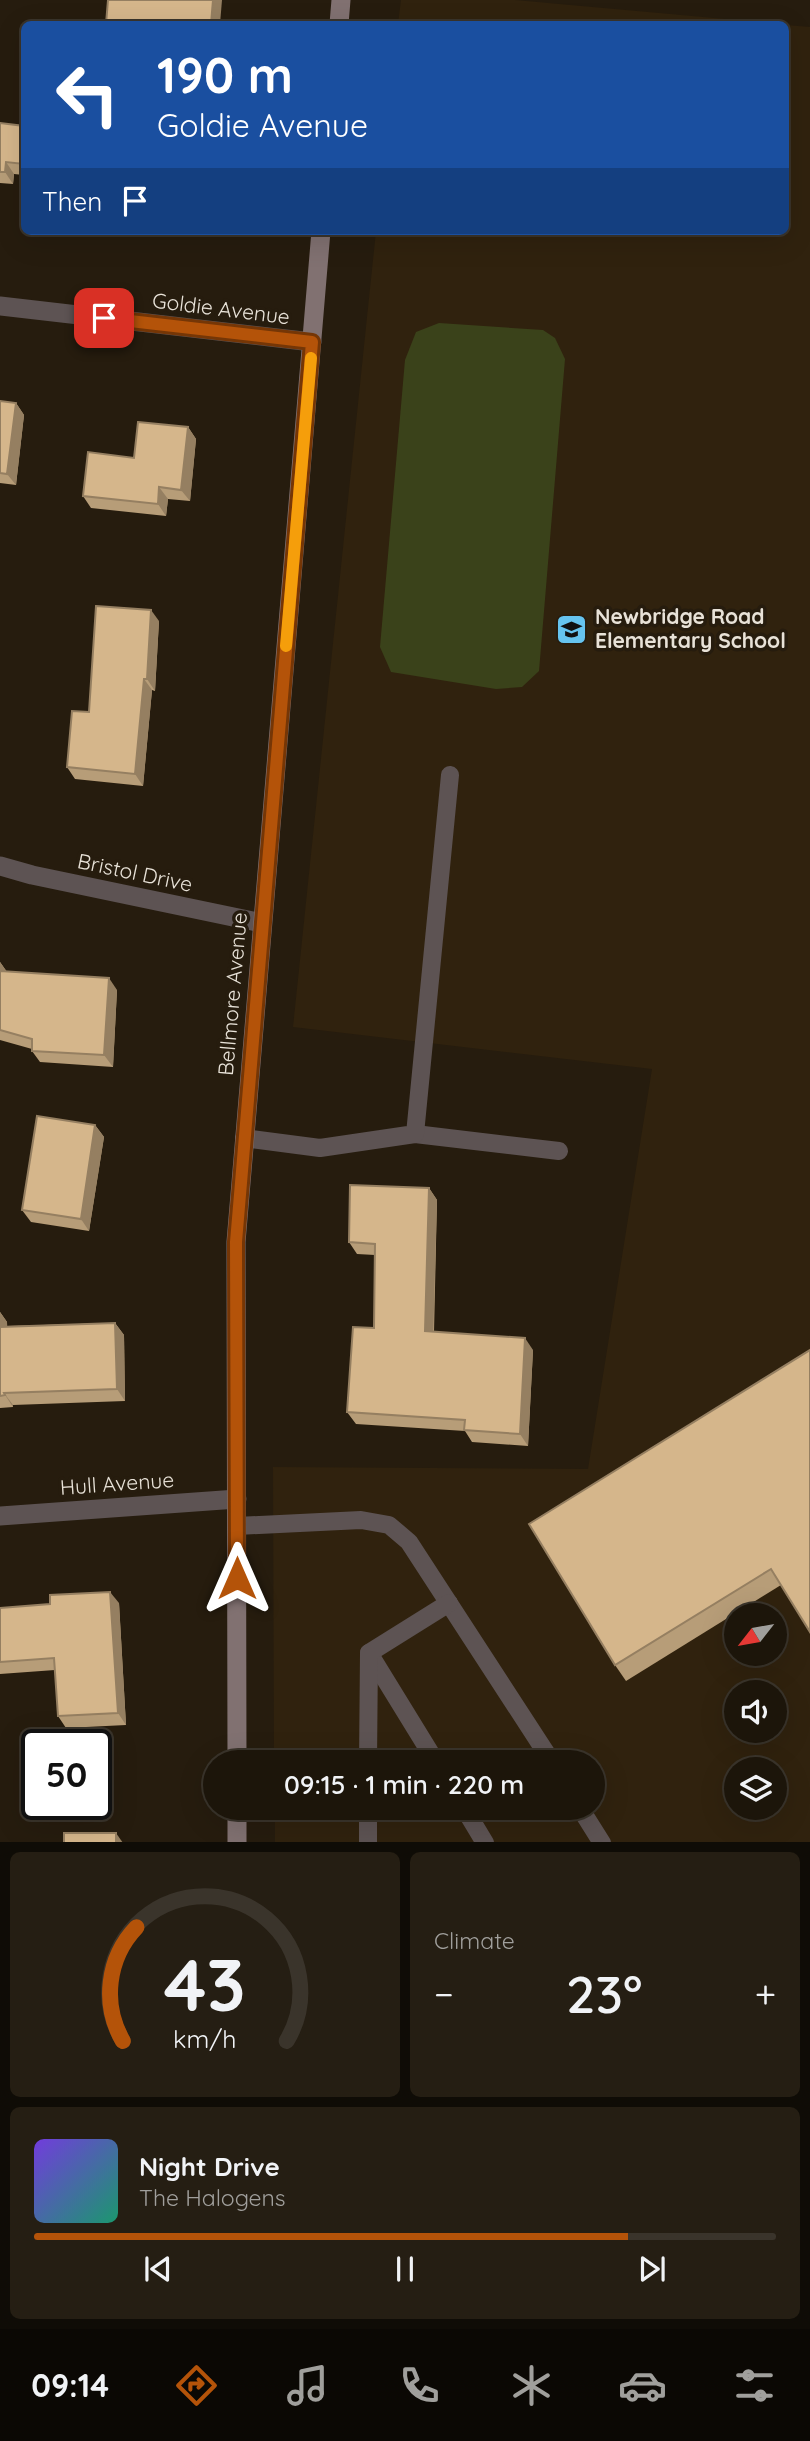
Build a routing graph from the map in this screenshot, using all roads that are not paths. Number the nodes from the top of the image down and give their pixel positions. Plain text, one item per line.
1 (341, 0) edge
2 (339, 21) edge
3 (321, 235) edge
4 (0, 306) edge
5 (312, 342) junction
6 (450, 775) dead end
7 (0, 866) edge
8 (262, 923) junction
9 (415, 1134) junction
10 (244, 1138) junction
11 (559, 1150) dead end
12 (237, 1499) junction
13 (0, 1516) edge
14 (237, 1526) junction
15 (449, 1603) junction
16 (369, 1653) junction
17 (237, 1750) edge
18 (368, 1750) edge
19 (429, 1750) edge
20 (544, 1750) edge
21 (237, 1820) edge
22 (368, 1820) edge
23 (471, 1820) edge
24 (588, 1820) edge
25 (237, 1842) edge
26 (368, 1842) edge
27 (484, 1842) edge
28 (601, 1842) edge

1 - 2 main road
3 - 5 main road, Bellmore Avenue
4 - 5 street, Goldie Avenue
5 - 8 main road, Bellmore Avenue
6 - 9 lane
7 - 8 street, Bristol Drive
8 - 10 main road, Bellmore Avenue
9 - 10 lane
9 - 11 lane
10 - 12 main road, Bellmore Avenue
12 - 13 street, Hull Avenue
12 - 14 main road, Bellmore Avenue
14 - 15 lane
14 - 17 main road, Bellmore Avenue
15 - 16 lane
15 - 20 lane
16 - 18 lane
16 - 19 lane
21 - 25 main road
22 - 26 lane
23 - 27 lane
24 - 28 lane

